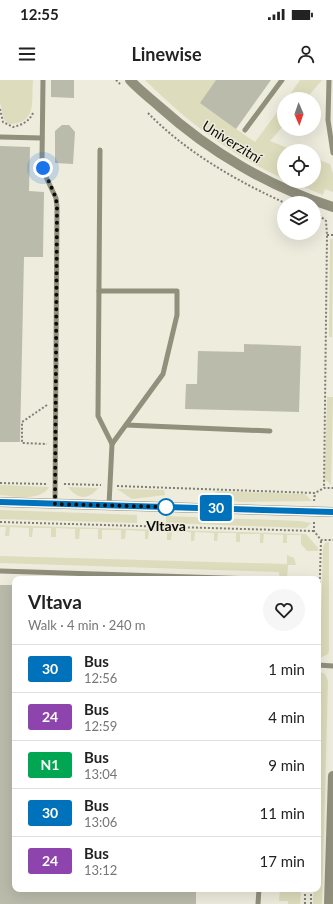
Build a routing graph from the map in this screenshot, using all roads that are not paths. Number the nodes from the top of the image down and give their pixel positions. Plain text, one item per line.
1 (43, 80) edge
2 (130, 80) edge
3 (282, 80) edge
4 (329, 80) edge
5 (330, 96) edge
6 (246, 130) dead end
7 (0, 137) edge
8 (42, 138) junction
9 (100, 150) dead end
10 (333, 153) edge
11 (333, 207) edge
12 (99, 291) junction
13 (126, 426) junction
14 (270, 431) dead end
15 (112, 444) junction
16 (0, 502) edge
17 (55, 504) junction
18 (109, 505) junction
19 (333, 512) edge
20 (0, 571) edge
21 (159, 576) edge
22 (321, 665) edge
23 (333, 666) edge
24 (333, 776) edge
25 (332, 848) edge
26 (259, 892) edge
27 (258, 904) edge
28 (329, 904) edge

1 - 8 lane
2 - 11 street, Univerzitní
3 - 6 lane
4 - 5 lane
5 - 10 lane
7 - 8 lane
8 - 17 lane
9 - 12 lane
12 - 13 lane
12 - 15 lane
13 - 14 lane
13 - 15 lane
15 - 18 lane
16 - 17 street
17 - 18 street
18 - 19 street
20 - 21 lane
22 - 23 lane
24 - 25 street
25 - 28 street
26 - 27 lane

